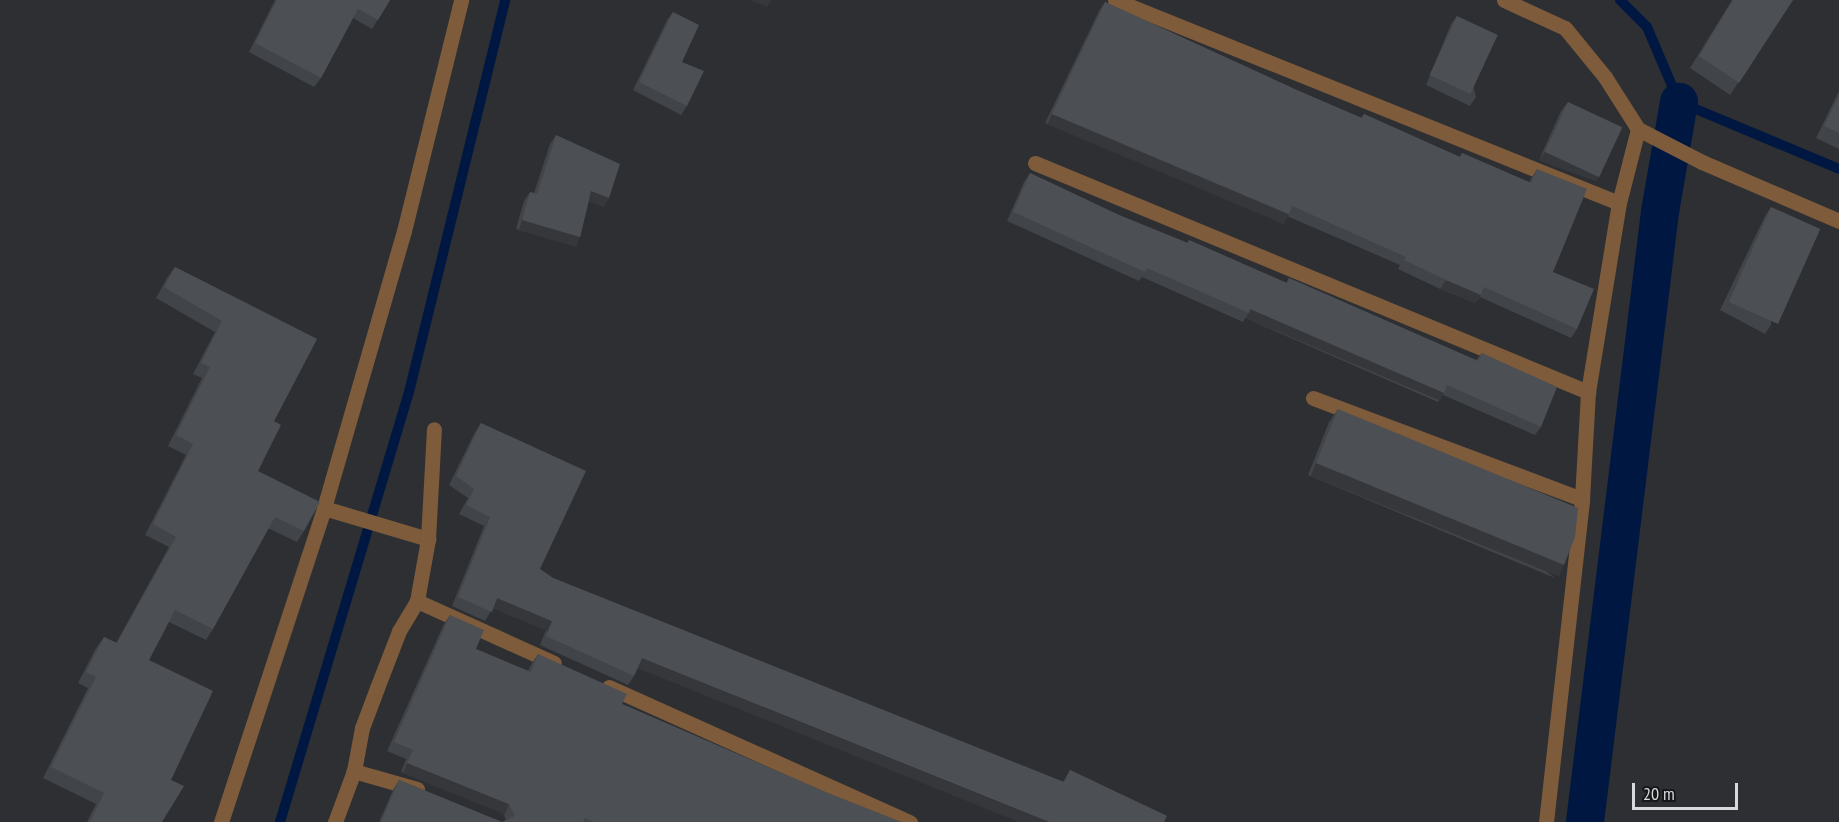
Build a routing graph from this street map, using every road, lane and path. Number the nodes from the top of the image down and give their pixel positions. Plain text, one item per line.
1 (461, 0) edge
2 (1115, 0) edge
3 (1504, 0) edge
4 (1638, 129) junction
5 (1035, 163) dead end
6 (1619, 202) junction
7 (1839, 221) edge
8 (1588, 392) junction
9 (1313, 398) dead end
10 (434, 429) dead end
11 (1582, 499) junction
12 (324, 508) junction
13 (428, 539) junction
14 (417, 601) junction
15 (567, 668) edge
16 (599, 683) edge
17 (354, 771) junction
18 (436, 796) edge
19 (221, 822) edge
20 (335, 822) edge
21 (910, 822) edge
22 (1546, 822) edge

1 - 12 street
2 - 6 street
3 - 4 street
4 - 6 street
4 - 7 street
5 - 8 street
6 - 8 street
8 - 11 street
9 - 11 street
10 - 13 street
11 - 22 street
12 - 13 street
12 - 19 street
13 - 14 street
14 - 15 street
14 - 17 street
16 - 21 street
17 - 18 street
17 - 20 street

